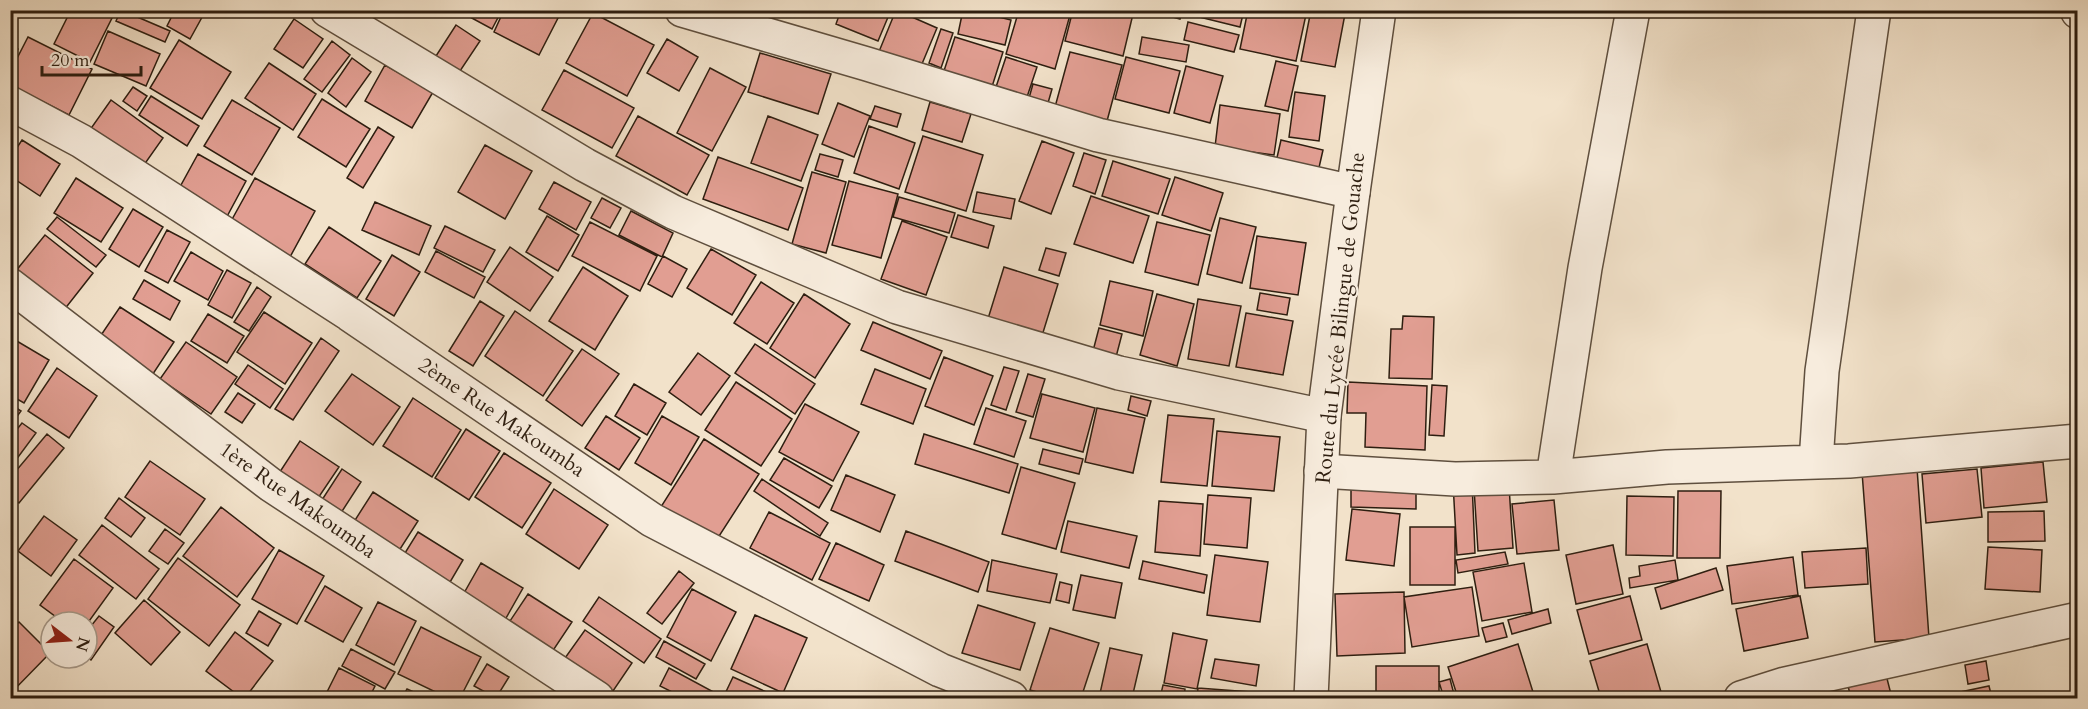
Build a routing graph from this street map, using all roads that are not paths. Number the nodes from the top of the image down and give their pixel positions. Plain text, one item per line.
1 (327, 10) edge
2 (682, 10) edge
3 (1379, 10) edge
4 (1633, 10) edge
5 (1874, 10) edge
6 (10, 103) edge
7 (1353, 192) junction
8 (10, 285) edge
9 (1324, 416) junction
10 (2078, 441) edge
11 (1816, 462) junction
12 (1321, 471) junction
13 (1553, 477) junction
14 (2078, 619) edge
15 (597, 699) edge
16 (1011, 699) edge
17 (1311, 699) edge
18 (1741, 699) edge

1 - 9 street
2 - 7 street
3 - 7 street, Route du Lycée Bilingue de Gouache
4 - 13 street
5 - 11 street
6 - 16 street, 2ème Rue Makoumba
7 - 9 street, Route du Lycée Bilingue de Gouache
8 - 15 street, 1ère Rue Makoumba
9 - 12 street, Route du Lycée Bilingue de Gouache
10 - 11 street
11 - 13 street
12 - 13 street
12 - 17 street, Route du Lycée Bilingue de Gouache
14 - 18 street

